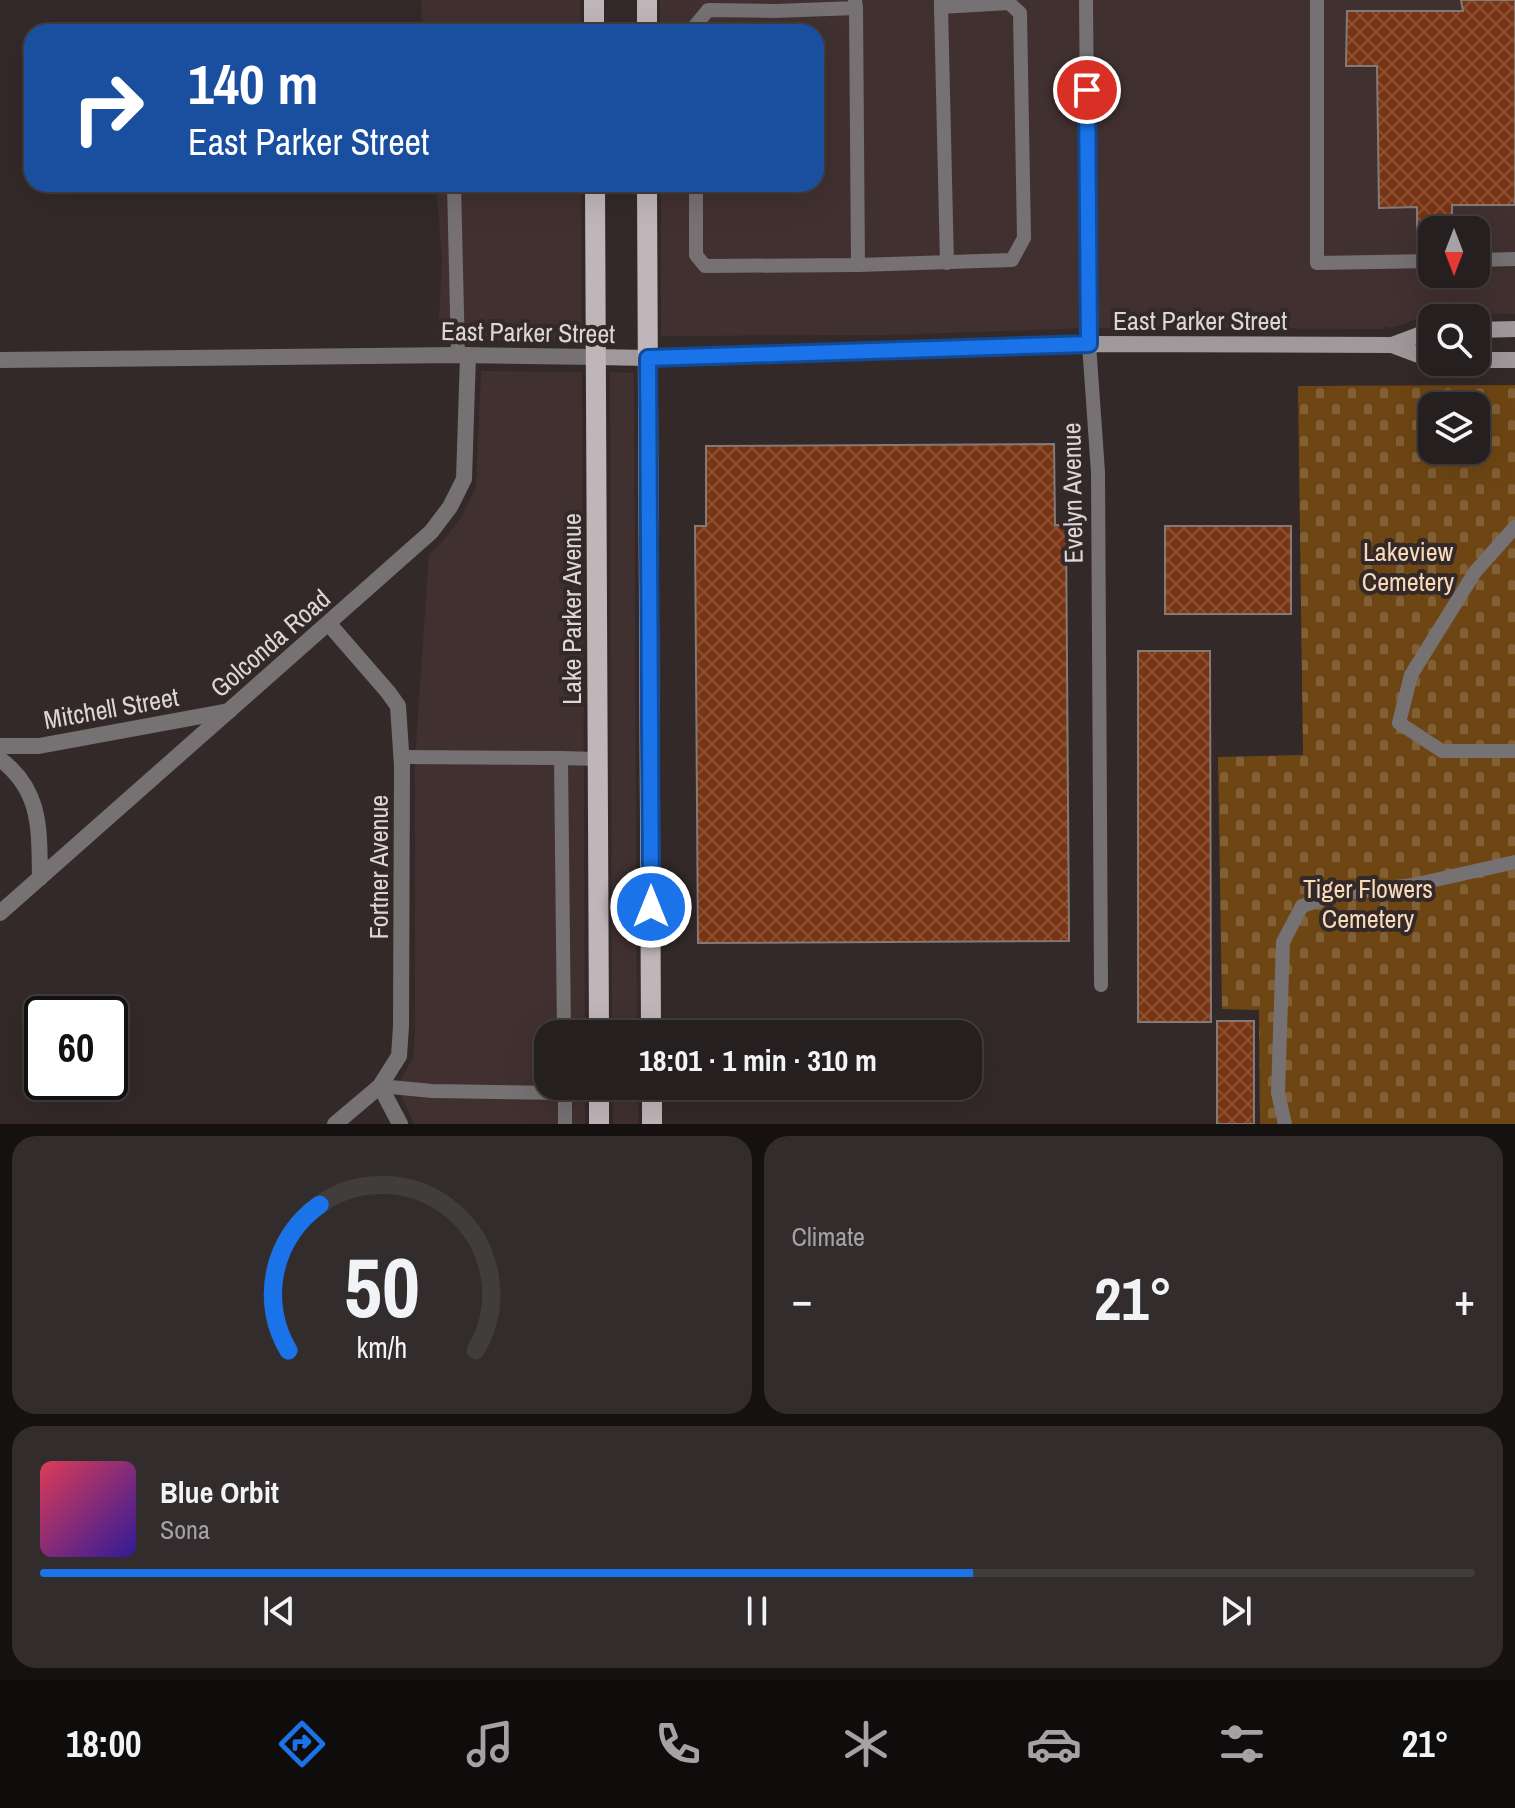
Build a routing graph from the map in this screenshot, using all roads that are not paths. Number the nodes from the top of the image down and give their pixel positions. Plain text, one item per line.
1 (594, 0) edge
2 (647, 0) edge
3 (1086, 0) edge
4 (1317, 0) edge
5 (856, 4) edge
6 (941, 4) edge
7 (594, 24) edge
8 (647, 24) edge
9 (697, 24) edge
10 (454, 192) edge
11 (595, 192) edge
12 (647, 192) edge
13 (696, 192) edge
14 (1515, 259) edge
15 (1490, 260) edge
16 (1418, 261) edge
17 (947, 263) junction
18 (858, 265) junction
19 (1515, 329) edge
20 (1490, 330) edge
21 (1418, 335) edge
22 (1089, 344) junction
23 (1392, 345) junction
24 (463, 355) junction
25 (1418, 355) edge
26 (596, 357) junction
27 (648, 358) junction
28 (0, 360) edge
29 (1490, 360) edge
30 (1515, 360) edge
31 (1515, 527) edge
32 (329, 624) junction
33 (230, 711) junction
34 (0, 746) edge
35 (1515, 751) edge
36 (401, 757) junction
37 (561, 758) junction
38 (0, 759) edge
39 (598, 759) junction
40 (1515, 862) edge
41 (40, 878) junction
42 (0, 913) edge
43 (1101, 985) dead end
44 (564, 1020) edge
45 (599, 1020) edge
46 (651, 1020) edge
47 (380, 1086) junction
48 (534, 1090) edge
49 (565, 1100) edge
50 (599, 1100) edge
51 (652, 1100) edge
52 (335, 1124) edge
53 (400, 1124) edge
54 (565, 1124) edge
55 (599, 1124) edge
56 (652, 1124) edge
57 (1285, 1124) edge

1 - 7 main road
2 - 8 main road
3 - 22 lane, Evelyn Avenue
4 - 16 lane
5 - 9 lane
5 - 18 lane
6 - 17 lane
6 - 17 lane
10 - 24 lane
11 - 26 main road, Lake Parker Avenue
12 - 27 main road
13 - 18 lane
14 - 15 lane
17 - 18 lane
19 - 20 street
21 - 23 street, East Parker Street
22 - 23 street, East Parker Street
22 - 27 street, East Parker Street
22 - 43 lane, Evelyn Avenue
23 - 25 street, East Parker Street
24 - 26 street, East Parker Street
24 - 28 street, East Parker Street
24 - 32 street, Golconda Road
26 - 27 street, East Parker Street
26 - 39 main road, Lake Parker Avenue
27 - 46 main road
29 - 30 street
31 - 35 lane
32 - 33 street, Golconda Road
32 - 36 street, Fortner Avenue
33 - 34 street, Mitchell Street
33 - 41 street, Golconda Road
36 - 37 lane
36 - 47 street, Fortner Avenue
37 - 39 lane
37 - 44 lane
38 - 41 street
39 - 45 main road, Lake Parker Avenue
40 - 57 lane
41 - 42 street, Golconda Road
47 - 48 lane
47 - 52 street
47 - 53 street
49 - 54 lane
50 - 55 main road
51 - 56 main road

